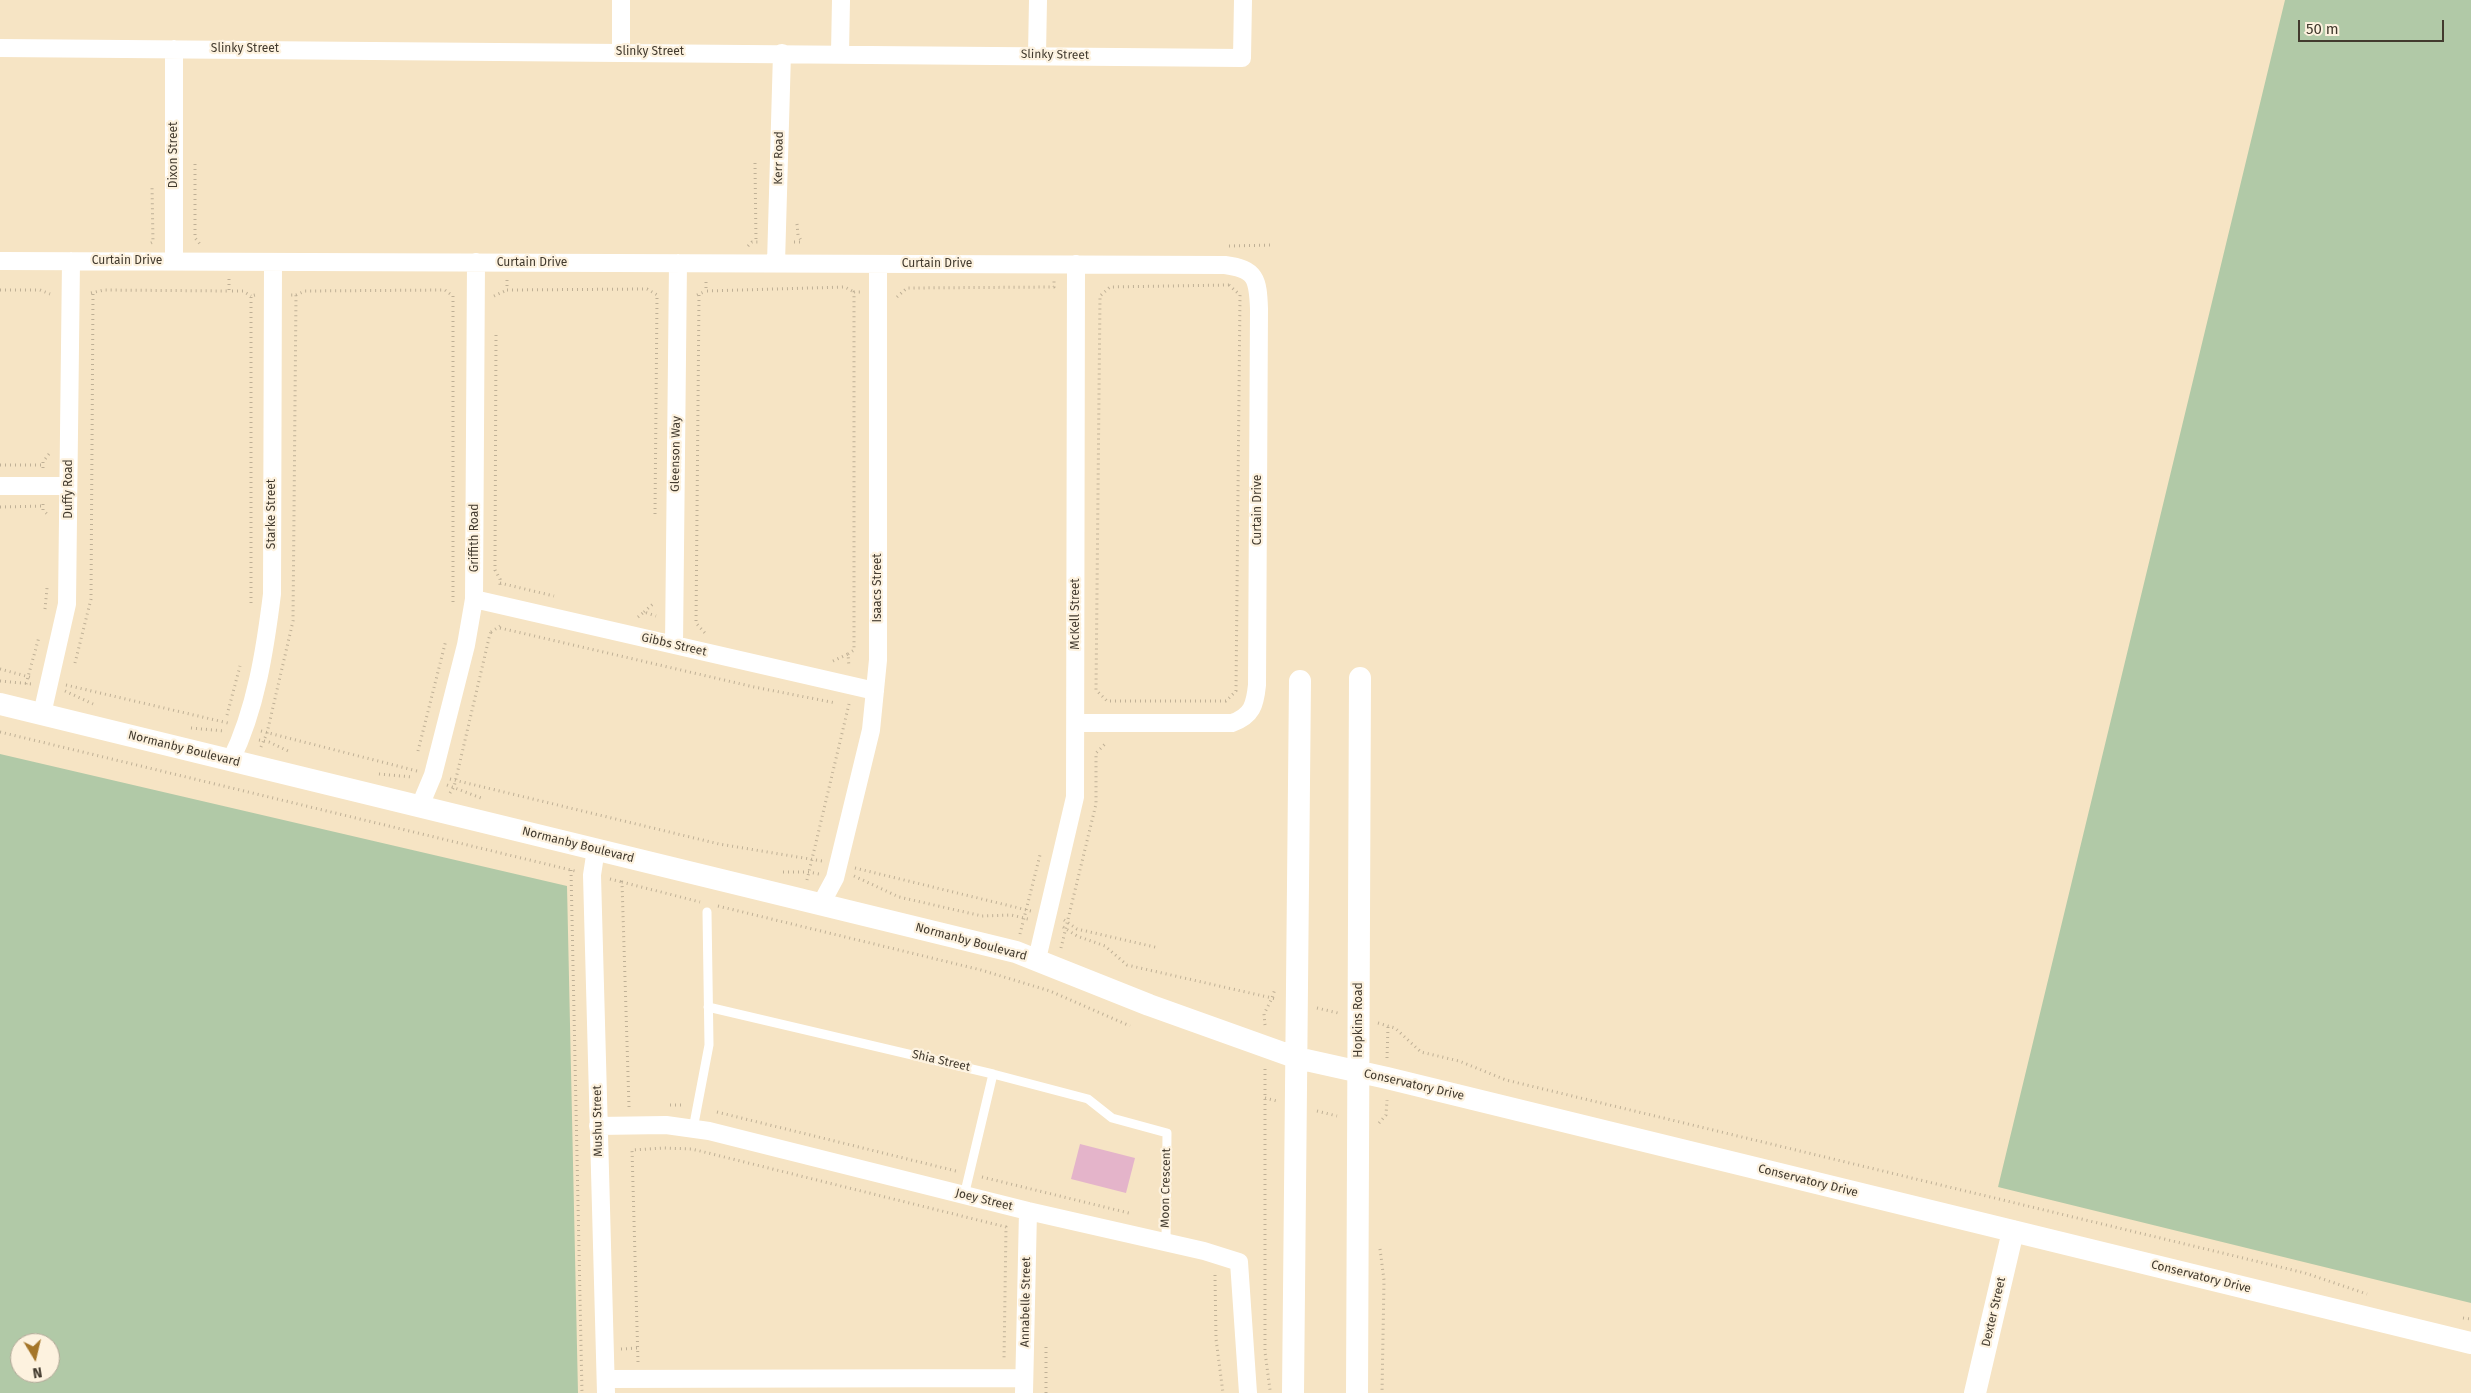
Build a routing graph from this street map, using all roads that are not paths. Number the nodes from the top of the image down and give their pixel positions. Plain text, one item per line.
1 (621, 0) edge
2 (841, 0) edge
3 (1038, 0) edge
4 (1243, 0) edge
5 (0, 48) edge
6 (174, 49) junction
7 (620, 52) junction
8 (782, 53) junction
9 (840, 53) junction
10 (1037, 55) junction
11 (0, 261) edge
12 (72, 261) junction
13 (174, 261) junction
14 (273, 262) junction
15 (476, 262) junction
16 (678, 263) junction
17 (776, 264) junction
18 (878, 264) junction
19 (1076, 264) junction
20 (0, 486) edge
21 (68, 486) junction
22 (474, 599) junction
23 (674, 645) junction
24 (1360, 678) dead end
25 (1300, 681) dead end
26 (875, 691) junction
27 (10, 706) edge
28 (42, 714) junction
29 (1076, 723) junction
30 (231, 760) junction
31 (420, 806) junction
32 (596, 849) junction
33 (821, 904) junction
34 (707, 907) road end
35 (1037, 959) junction
36 (1149, 1005) joint
37 (708, 1007) junction
38 (1297, 1058) junction
39 (1358, 1072) junction
40 (994, 1074) junction
41 (598, 1126) junction
42 (693, 1129) junction
43 (1167, 1133) joint
44 (964, 1196) junction
45 (1028, 1211) junction
46 (2013, 1231) junction
47 (1166, 1242) junction
48 (2471, 1343) edge
49 (606, 1386) edge
50 (1024, 1386) edge
51 (1248, 1393) edge
52 (1293, 1393) edge
53 (1357, 1393) edge
54 (1975, 1393) edge

1 - 7 street
2 - 9 street
3 - 10 street
4 - 10 street, Slinky Street
5 - 6 street, Slinky Street
6 - 7 street, Slinky Street
6 - 13 street, Dixon Street
7 - 8 street, Slinky Street
8 - 9 street, Slinky Street
8 - 17 street, Kerr Road
9 - 10 street, Slinky Street
11 - 12 street, Curtain Drive
12 - 13 street, Curtain Drive
12 - 21 street, Duffy Road
13 - 14 street, Curtain Drive
14 - 15 street, Curtain Drive
14 - 30 street, Starke Street
15 - 16 street, Curtain Drive
15 - 22 street, Griffith Road
16 - 17 street, Curtain Drive
16 - 23 street, Gleenson Way
17 - 18 street, Curtain Drive
18 - 19 street, Curtain Drive
18 - 26 street, Isaacs Street
19 - 29 street, McKell Street
19 - 29 street, Curtain Drive
20 - 21 street
21 - 28 street, Duffy Road
22 - 23 street, Gibbs Street
22 - 31 street, Griffith Road
23 - 26 street, Gibbs Street
24 - 39 street, Hopkins Road
25 - 38 street
26 - 33 street, Isaacs Street
27 - 28 street, Normanby Boulevard
28 - 30 street, Normanby Boulevard
29 - 35 street, McKell Street
30 - 31 street, Normanby Boulevard
31 - 32 street, Normanby Boulevard
32 - 33 street, Normanby Boulevard
32 - 41 street, Mushu Street
33 - 35 street, Normanby Boulevard
34 - 37 lane
35 - 36 street, Normanby Boulevard
36 - 38 street, Conservatory Drive
37 - 40 lane, Shia Street
37 - 42 lane
38 - 39 street, Conservatory Drive
38 - 52 street
39 - 46 street, Conservatory Drive
39 - 53 street, Hopkins Road
40 - 43 lane, Shia Street
40 - 44 lane
41 - 42 street, Joey Street
41 - 49 street, Mushu Street
42 - 44 street, Joey Street
43 - 47 lane, Moon Crescent
44 - 45 street, Joey Street
45 - 47 street, Joey Street
45 - 50 street, Annabelle Street
46 - 48 street, Conservatory Drive
46 - 54 street, Dexter Street
47 - 51 street, Joey Street
49 - 50 street

